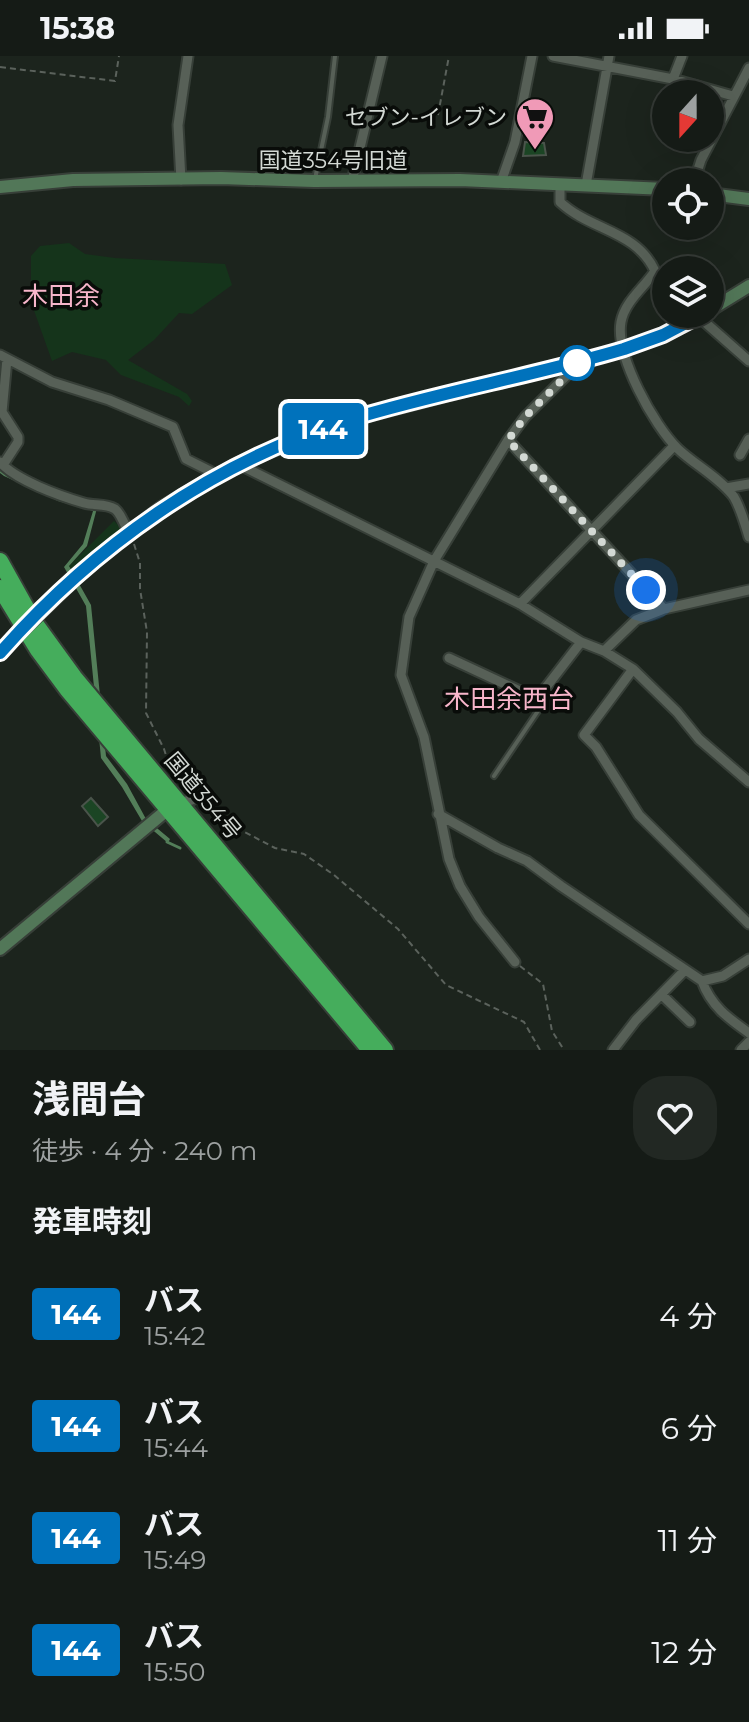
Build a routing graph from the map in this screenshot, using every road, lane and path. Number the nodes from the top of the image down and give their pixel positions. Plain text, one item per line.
1 (119, 56) edge
2 (188, 56) edge
3 (335, 56) edge
4 (382, 56) edge
5 (449, 56) edge
6 (532, 56) edge
7 (553, 56) edge
8 (609, 56) edge
9 (682, 56) edge
10 (0, 67) edge
11 (607, 67) junction
12 (749, 68) edge
13 (673, 79) junction
14 (733, 96) junction
15 (438, 115) dead end
16 (698, 168) edge
17 (181, 180) junction
18 (314, 181) junction
19 (352, 181) junction
20 (501, 182) junction
21 (560, 184) junction
22 (586, 185) junction
23 (0, 187) edge
24 (652, 188) edge
25 (724, 196) edge
26 (749, 199) edge
27 (749, 286) edge
28 (724, 302) edge
29 (677, 328) edge
30 (717, 328) edge
31 (624, 349) junction
32 (4, 357) edge
33 (749, 361) edge
34 (569, 365) junction
35 (749, 439) edge
36 (508, 440) junction
37 (674, 446) junction
38 (740, 455) dead end
39 (238, 464) junction
40 (2, 467) edge
41 (214, 477) junction
42 (749, 484) edge
43 (726, 488) junction
44 (125, 525) joint
45 (593, 531) junction
46 (749, 537) edge
47 (0, 561) edge
48 (434, 561) junction
49 (0, 588) edge
50 (749, 590) edge
51 (520, 604) junction
52 (664, 609) junction
53 (581, 642) junction
54 (3, 650) edge
55 (604, 651) junction
56 (449, 658) dead end
57 (633, 669) junction
58 (537, 699) junction
59 (173, 776) dead end
60 (494, 776) dead end
61 (749, 782) edge
62 (180, 803) junction
63 (438, 814) junction
64 (749, 924) edge
65 (0, 949) edge
66 (749, 959) edge
67 (515, 962) joint
68 (685, 970) junction
69 (702, 981) junction
70 (662, 995) junction
71 (690, 1022) dead end
72 (749, 1033) edge
73 (749, 1042) edge
74 (370, 1050) edge
75 (385, 1050) edge
76 (540, 1050) edge
77 (564, 1050) edge
78 (613, 1050) edge
79 (741, 1050) edge

1 - 10 path
2 - 17 street
3 - 18 lane
4 - 19 street
5 - 15 path
6 - 20 street
7 - 11 street
8 - 11 street
9 - 13 street
11 - 13 street
11 - 22 street
12 - 14 street
13 - 14 street
14 - 16 street
17 - 18 street, 国道354号旧道
17 - 23 street, 国道354号旧道
18 - 19 street, 国道354号旧道
19 - 20 street, 国道354号旧道
20 - 21 street, 国道354号旧道
21 - 22 street, 国道354号旧道
21 - 31 street
22 - 24 street, 国道354号旧道
25 - 26 street
27 - 28 street
29 - 31 street
30 - 33 street
31 - 34 street
31 - 37 street
32 - 40 street
32 - 41 street
34 - 36 street
34 - 39 street
35 - 38 street
36 - 45 street
36 - 48 street
37 - 43 street
37 - 45 street
39 - 41 street
39 - 48 street
40 - 44 street
41 - 54 street, bridge
42 - 43 street
43 - 46 street
44 - 59 path
45 - 51 street
45 - 52 street
47 - 62 highway, 国道354号
48 - 51 street
48 - 63 street
49 - 62 highway, 国道354号
50 - 52 street
51 - 53 street
52 - 55 street
53 - 55 street
53 - 58 street
55 - 57 street
56 - 58 street
57 - 61 street
57 - 64 street
58 - 60 lane
62 - 65 street
62 - 74 highway, 国道354号
62 - 75 highway, 国道354号
62 - 76 path
63 - 67 street
63 - 68 street
66 - 69 street
67 - 77 path
68 - 69 street
68 - 70 street
69 - 72 street
70 - 71 street
70 - 78 street
73 - 79 street

